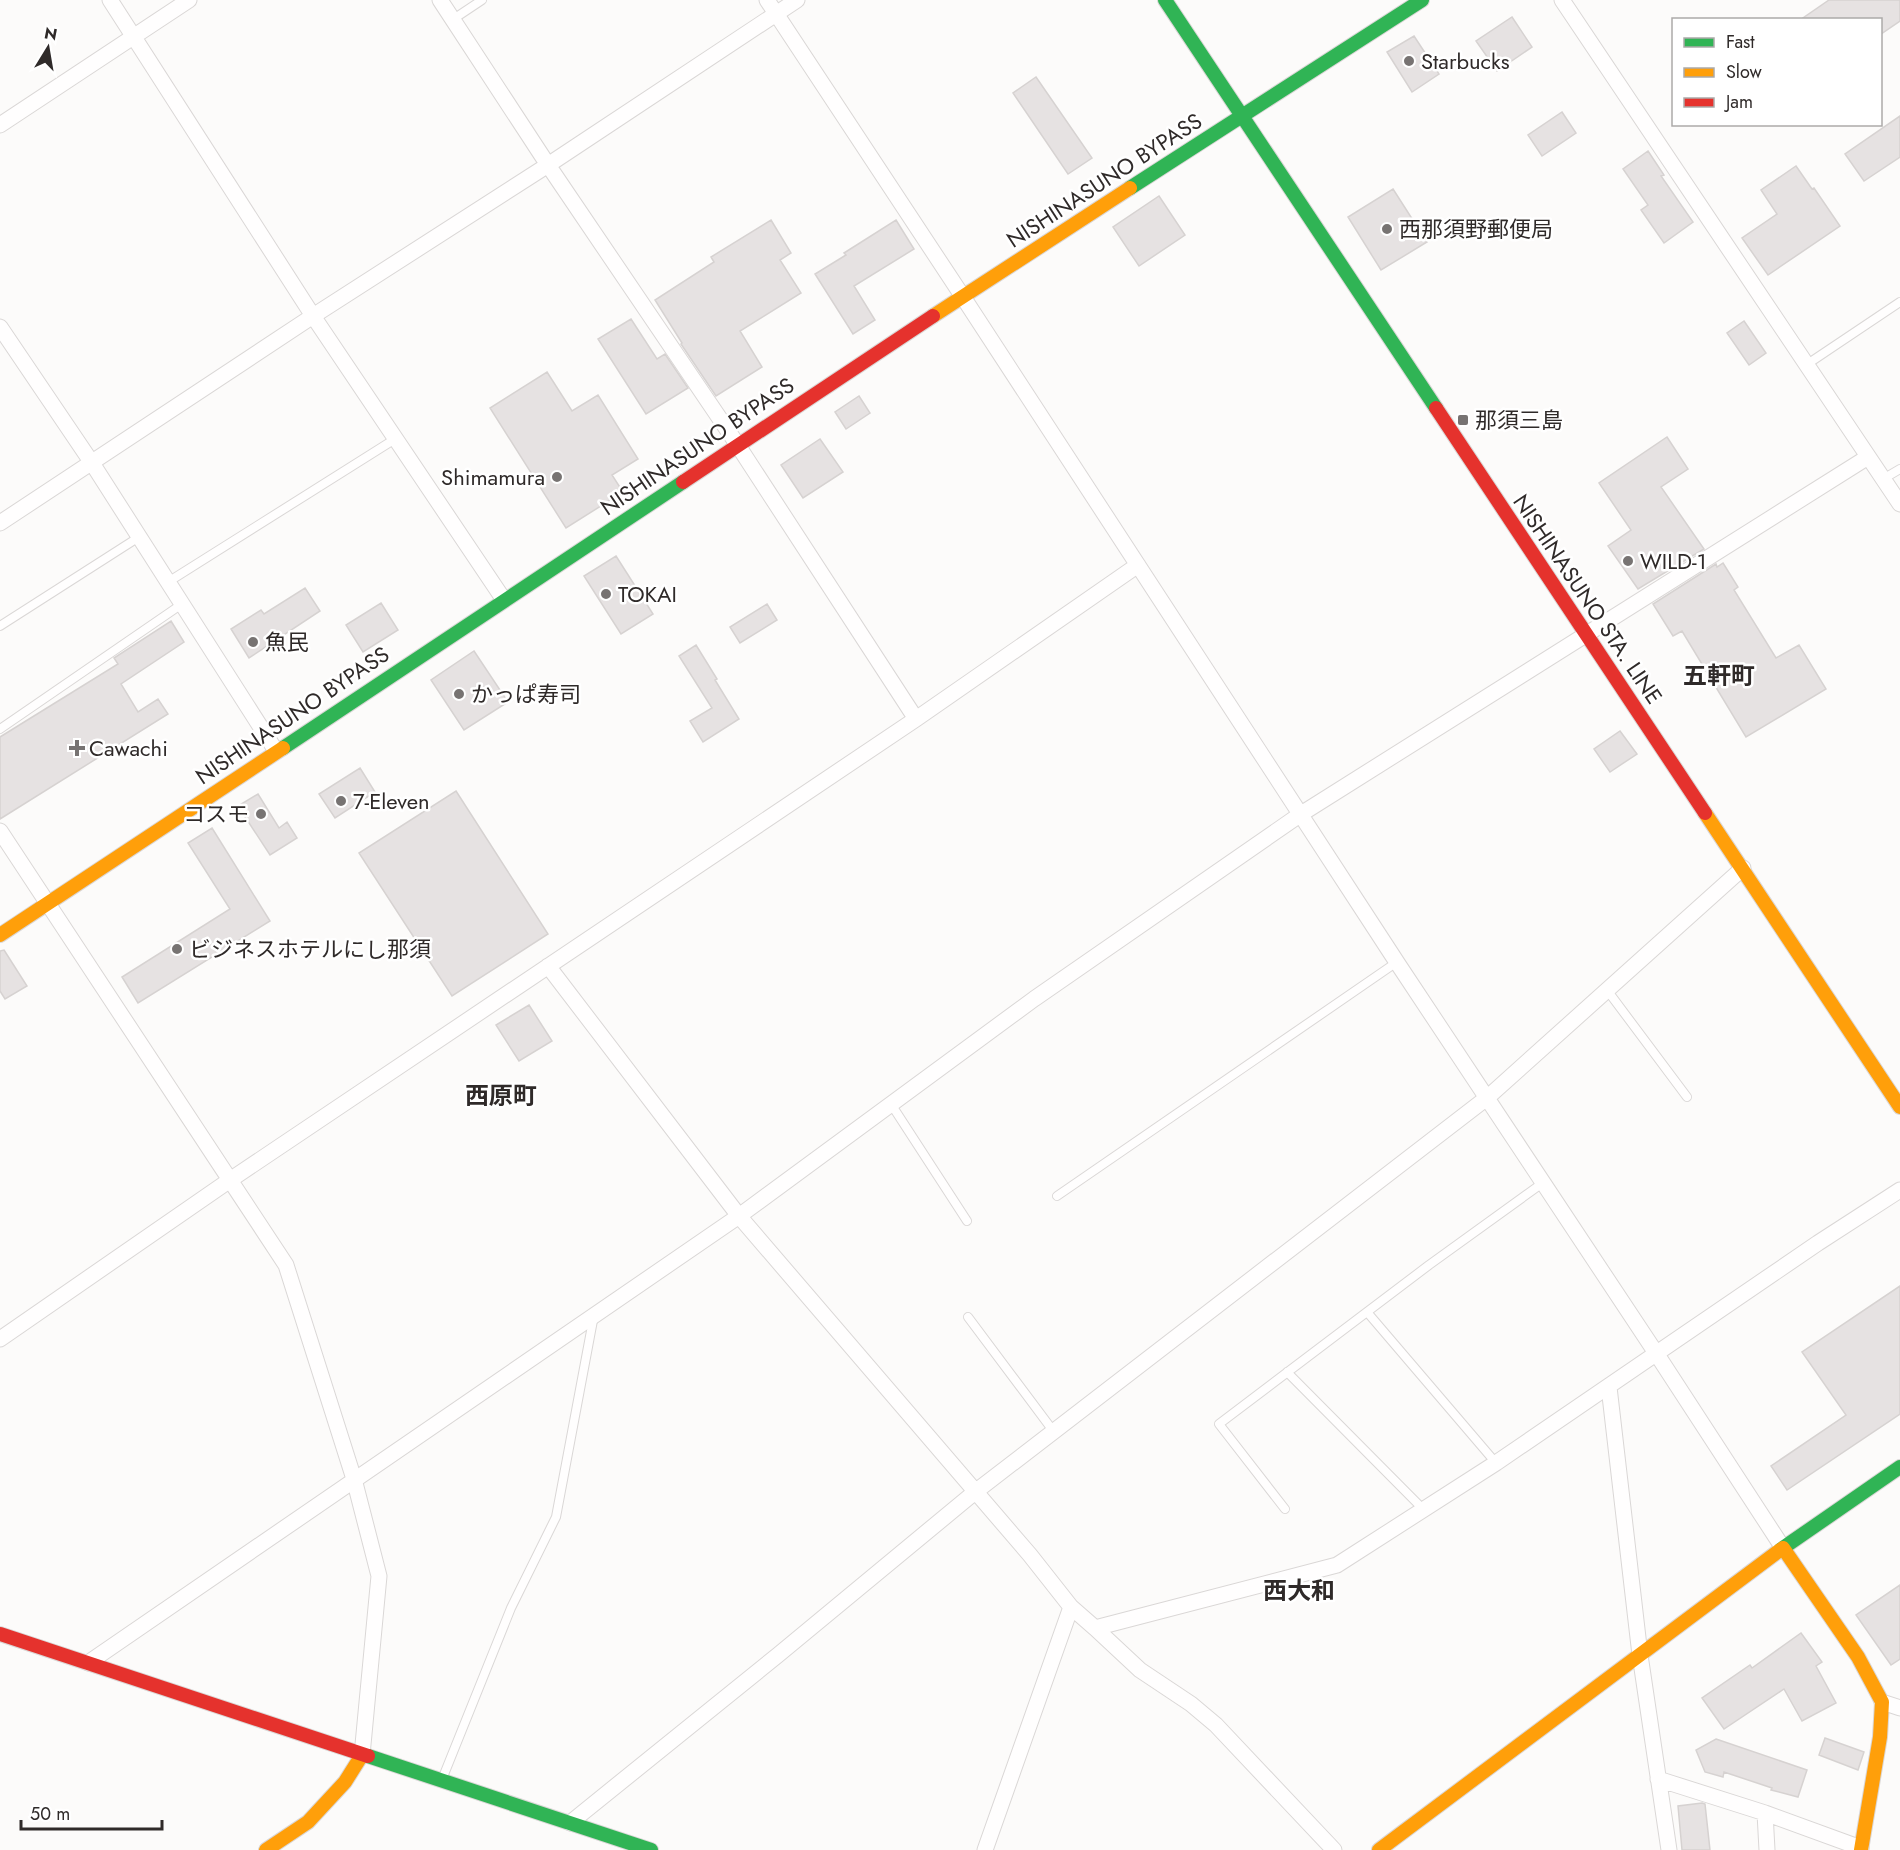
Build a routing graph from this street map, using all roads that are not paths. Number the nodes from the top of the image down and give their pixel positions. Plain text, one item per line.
1 (110, 0) edge
2 (189, 0) edge
3 (440, 0) edge
4 (482, 0) edge
5 (797, 0) edge
6 (1165, 0) edge
7 (1422, 0) edge
8 (1562, 0) edge
9 (772, 7) edge
10 (452, 20) junction
11 (134, 36) junction
12 (1241, 115) junction
13 (0, 125) edge
14 (548, 165) junction
15 (963, 297) junction
16 (1900, 302) edge
17 (313, 316) junction
18 (0, 327) edge
19 (1806, 365) junction
20 (395, 439) junction
21 (737, 444) junction
22 (1868, 457) junction
23 (92, 464) junction
24 (1900, 469) edge
25 (1882, 479) junction
26 (1900, 504) edge
27 (0, 523) edge
28 (139, 537) junction
29 (1138, 566) junction
30 (168, 582) junction
31 (504, 600) junction
32 (182, 604) junction
33 (0, 626) edge
34 (1586, 633) junction
35 (916, 719) junction
36 (0, 729) edge
37 (276, 751) junction
38 (1301, 814) junction
39 (0, 831) edge
40 (1743, 868) junction
41 (48, 903) junction
42 (0, 935) edge
43 (1397, 962) junction
44 (548, 966) junction
45 (1607, 990) junction
46 (1488, 1097) junction
47 (1687, 1097) dead end
48 (891, 1104) junction
49 (1900, 1107) edge
50 (230, 1180) junction
51 (1544, 1182) junction
52 (1900, 1190) edge
53 (1057, 1196) dead end
54 (739, 1215) junction
55 (967, 1221) dead end
56 (1367, 1312) junction
57 (595, 1314) junction
58 (968, 1317) dead end
59 (1, 1336) edge
60 (1656, 1353) junction
61 (1287, 1372) junction
62 (1609, 1387) junction
63 (1054, 1432) junction
64 (1496, 1463) junction
65 (1900, 1467) edge
66 (354, 1479) junction
67 (975, 1492) junction
68 (1285, 1509) dead end
69 (1424, 1510) junction
70 (1783, 1548) junction
71 (1071, 1607) junction
72 (1095, 1628) junction
73 (0, 1634) edge
74 (1641, 1655) junction
75 (88, 1663) junction
76 (1882, 1702) junction
77 (1900, 1708) edge
78 (362, 1755) junction
79 (1658, 1779) junction
80 (441, 1781) junction
81 (1765, 1813) junction
82 (570, 1823) junction
83 (1861, 1849) edge
84 (266, 1850) edge
85 (651, 1850) edge
86 (984, 1850) edge
87 (1334, 1850) edge
88 (1379, 1850) edge
89 (1669, 1850) edge
90 (1767, 1850) edge

1 - 11 street
2 - 11 street
3 - 10 street
4 - 10 lane
5 - 9 street
6 - 12 main road, NISHINASUNO STA. LINE
7 - 12 main road, NISHINASUNO BYPASS
8 - 19 street
9 - 14 street
9 - 15 street
10 - 14 street
11 - 13 street
11 - 17 street
12 - 15 main road, NISHINASUNO BYPASS
12 - 34 main road, NISHINASUNO STA. LINE
14 - 17 street
14 - 21 street
15 - 21 main road, NISHINASUNO BYPASS
15 - 29 street
16 - 19 lane
17 - 20 street
17 - 23 street
18 - 23 street
19 - 22 street
20 - 30 lane
20 - 31 street
21 - 31 main road, NISHINASUNO BYPASS
21 - 35 street
22 - 25 street
22 - 34 street
23 - 27 street
23 - 28 street
24 - 25 lane
25 - 26 street
28 - 30 street
28 - 33 lane
29 - 35 street
29 - 38 street
30 - 32 street
31 - 37 main road, NISHINASUNO BYPASS
32 - 36 lane
32 - 37 street
34 - 38 street
34 - 40 main road, NISHINASUNO STA. LINE
35 - 44 street
37 - 41 main road, NISHINASUNO BYPASS
38 - 43 street
38 - 48 street
39 - 41 street
40 - 45 street
40 - 49 main road, NISHINASUNO STA. LINE
41 - 42 main road, NISHINASUNO BYPASS
41 - 50 street
43 - 46 street
43 - 53 lane
44 - 50 street
44 - 54 street
45 - 46 street
45 - 47 lane
46 - 51 street
46 - 63 street
48 - 54 street
48 - 55 lane
50 - 59 street
50 - 66 street
51 - 56 lane
51 - 60 street
52 - 60 street
54 - 57 street
54 - 67 street
56 - 61 lane
56 - 64 lane
57 - 66 street
57 - 80 lane
58 - 63 lane
60 - 62 street
60 - 70 street
61 - 68 lane
61 - 69 lane
62 - 64 street
62 - 74 street
63 - 67 street
64 - 69 street
65 - 70 main road
66 - 75 street
66 - 78 street
67 - 71 street
67 - 82 street
69 - 72 street
70 - 74 main road
70 - 76 main road
71 - 72 street
71 - 86 street
72 - 87 street
73 - 75 main road
74 - 79 street
74 - 88 main road
75 - 78 main road
76 - 77 street
76 - 83 main road
78 - 80 main road
78 - 84 main road
79 - 81 street
79 - 89 street
80 - 82 main road
81 - 83 street
81 - 90 street
82 - 85 main road

